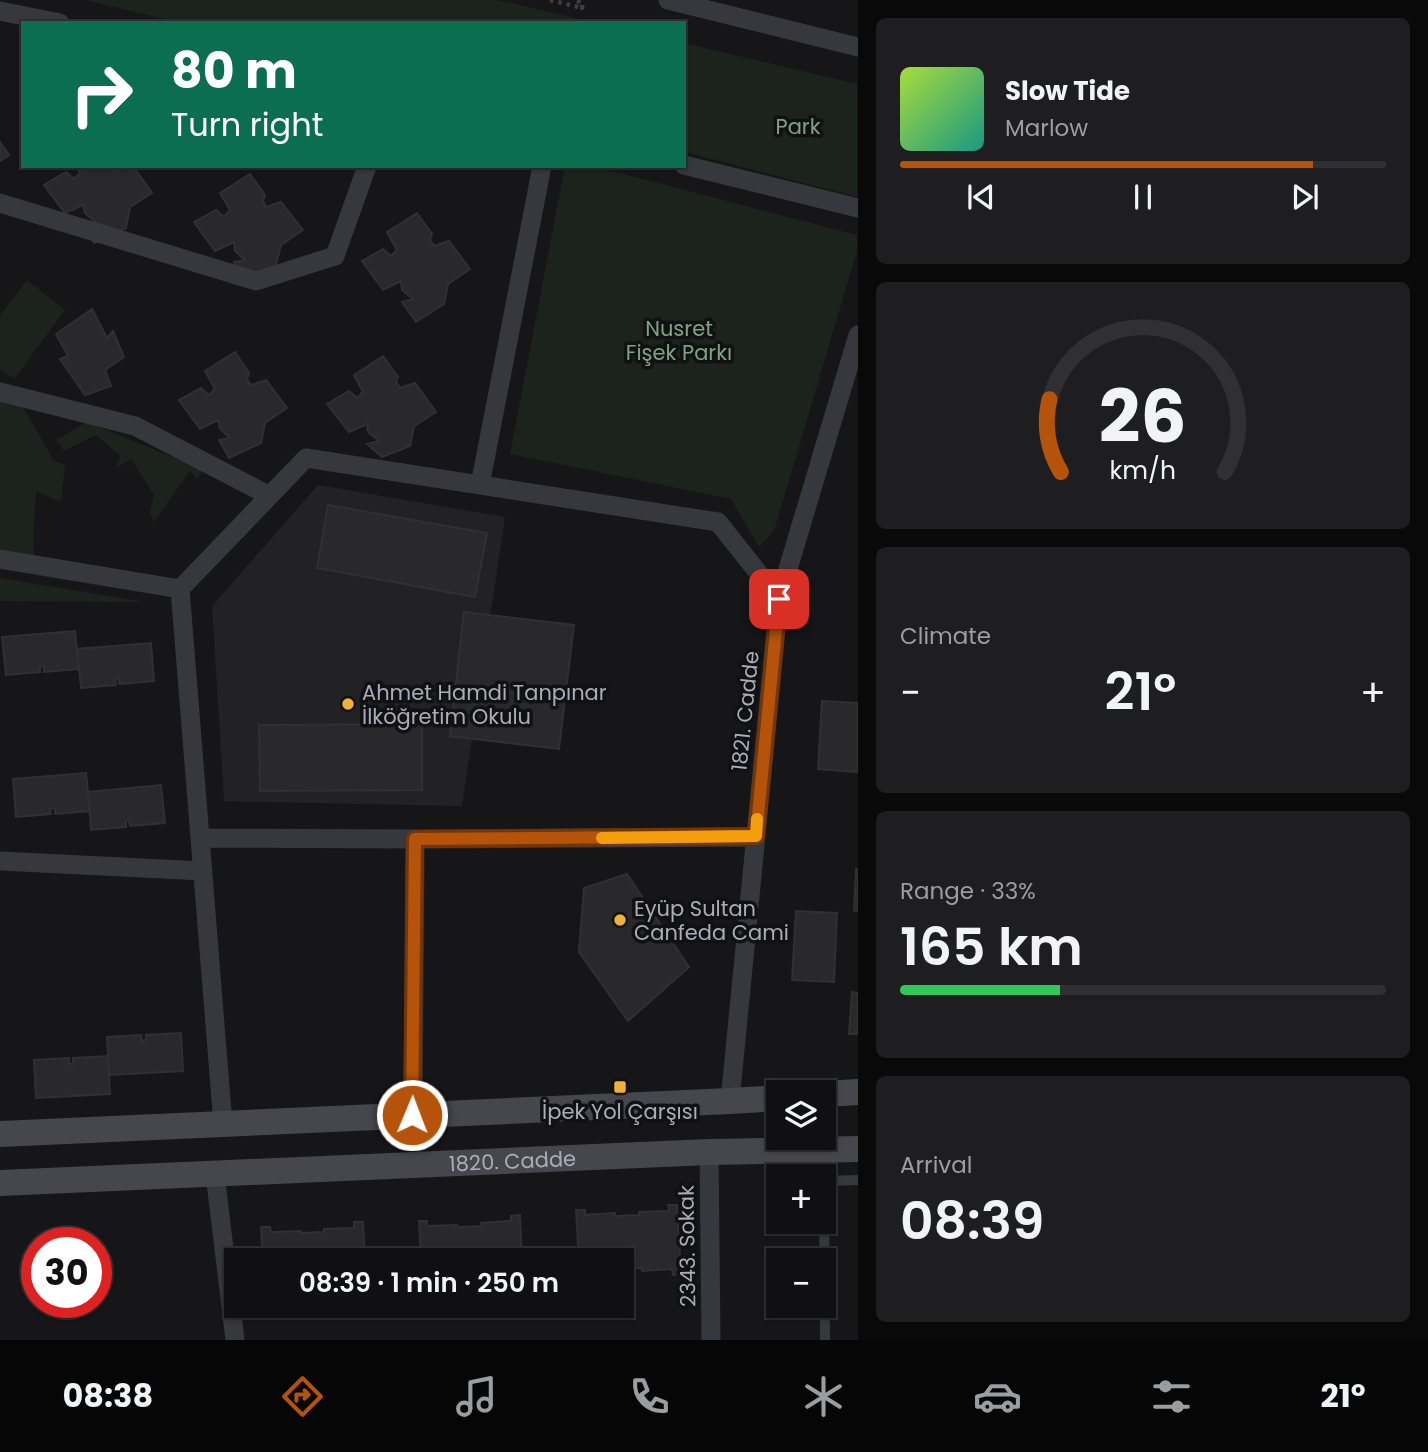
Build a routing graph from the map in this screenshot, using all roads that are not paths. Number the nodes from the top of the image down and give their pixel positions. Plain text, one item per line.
1 (668, 0) edge
2 (0, 10) edge
3 (51, 21) edge
4 (858, 47) edge
5 (686, 165) edge
6 (366, 168) edge
7 (542, 168) edge
8 (0, 202) edge
9 (858, 208) edge
10 (858, 335) edge
11 (0, 392) edge
12 (480, 485) junction
13 (270, 496) junction
14 (0, 559) edge
15 (180, 589) junction
16 (779, 599) junction
17 (756, 836) junction
18 (200, 838) junction
19 (415, 839) junction
20 (0, 862) edge
21 (203, 871) junction
22 (858, 1092) edge
23 (836, 1093) edge
24 (766, 1099) edge
25 (730, 1101) junction
26 (412, 1115) junction
27 (223, 1124) junction
28 (0, 1134) edge
29 (858, 1149) edge
30 (778, 1151) junction
31 (709, 1152) junction
32 (791, 1164) edge
33 (215, 1174) junction
34 (858, 1180) edge
35 (836, 1181) edge
36 (0, 1184) edge
37 (824, 1234) edge
38 (235, 1340) edge
39 (711, 1340) edge
40 (825, 1340) edge

1 - 4 street
2 - 3 street
5 - 9 street
6 - 8 street
7 - 12 street
10 - 16 street, 1821. Cadde
11 - 13 street
12 - 13 street
12 - 16 street
13 - 15 street
14 - 15 street
15 - 18 street
16 - 17 street, 1821. Cadde
17 - 19 street
17 - 25 street, 1821. Cadde
18 - 19 street
18 - 21 street
19 - 26 street
20 - 21 street
21 - 27 street
22 - 23 main road
24 - 25 main road
25 - 26 main road
26 - 27 main road
27 - 28 main road
29 - 30 main road, 1820. Cadde
30 - 31 main road, 1820. Cadde
30 - 32 lane
31 - 33 main road, 1820. Cadde
31 - 39 street, 2343. Sokak
33 - 36 main road, 1820. Cadde
33 - 38 street
34 - 35 lane
37 - 40 lane

